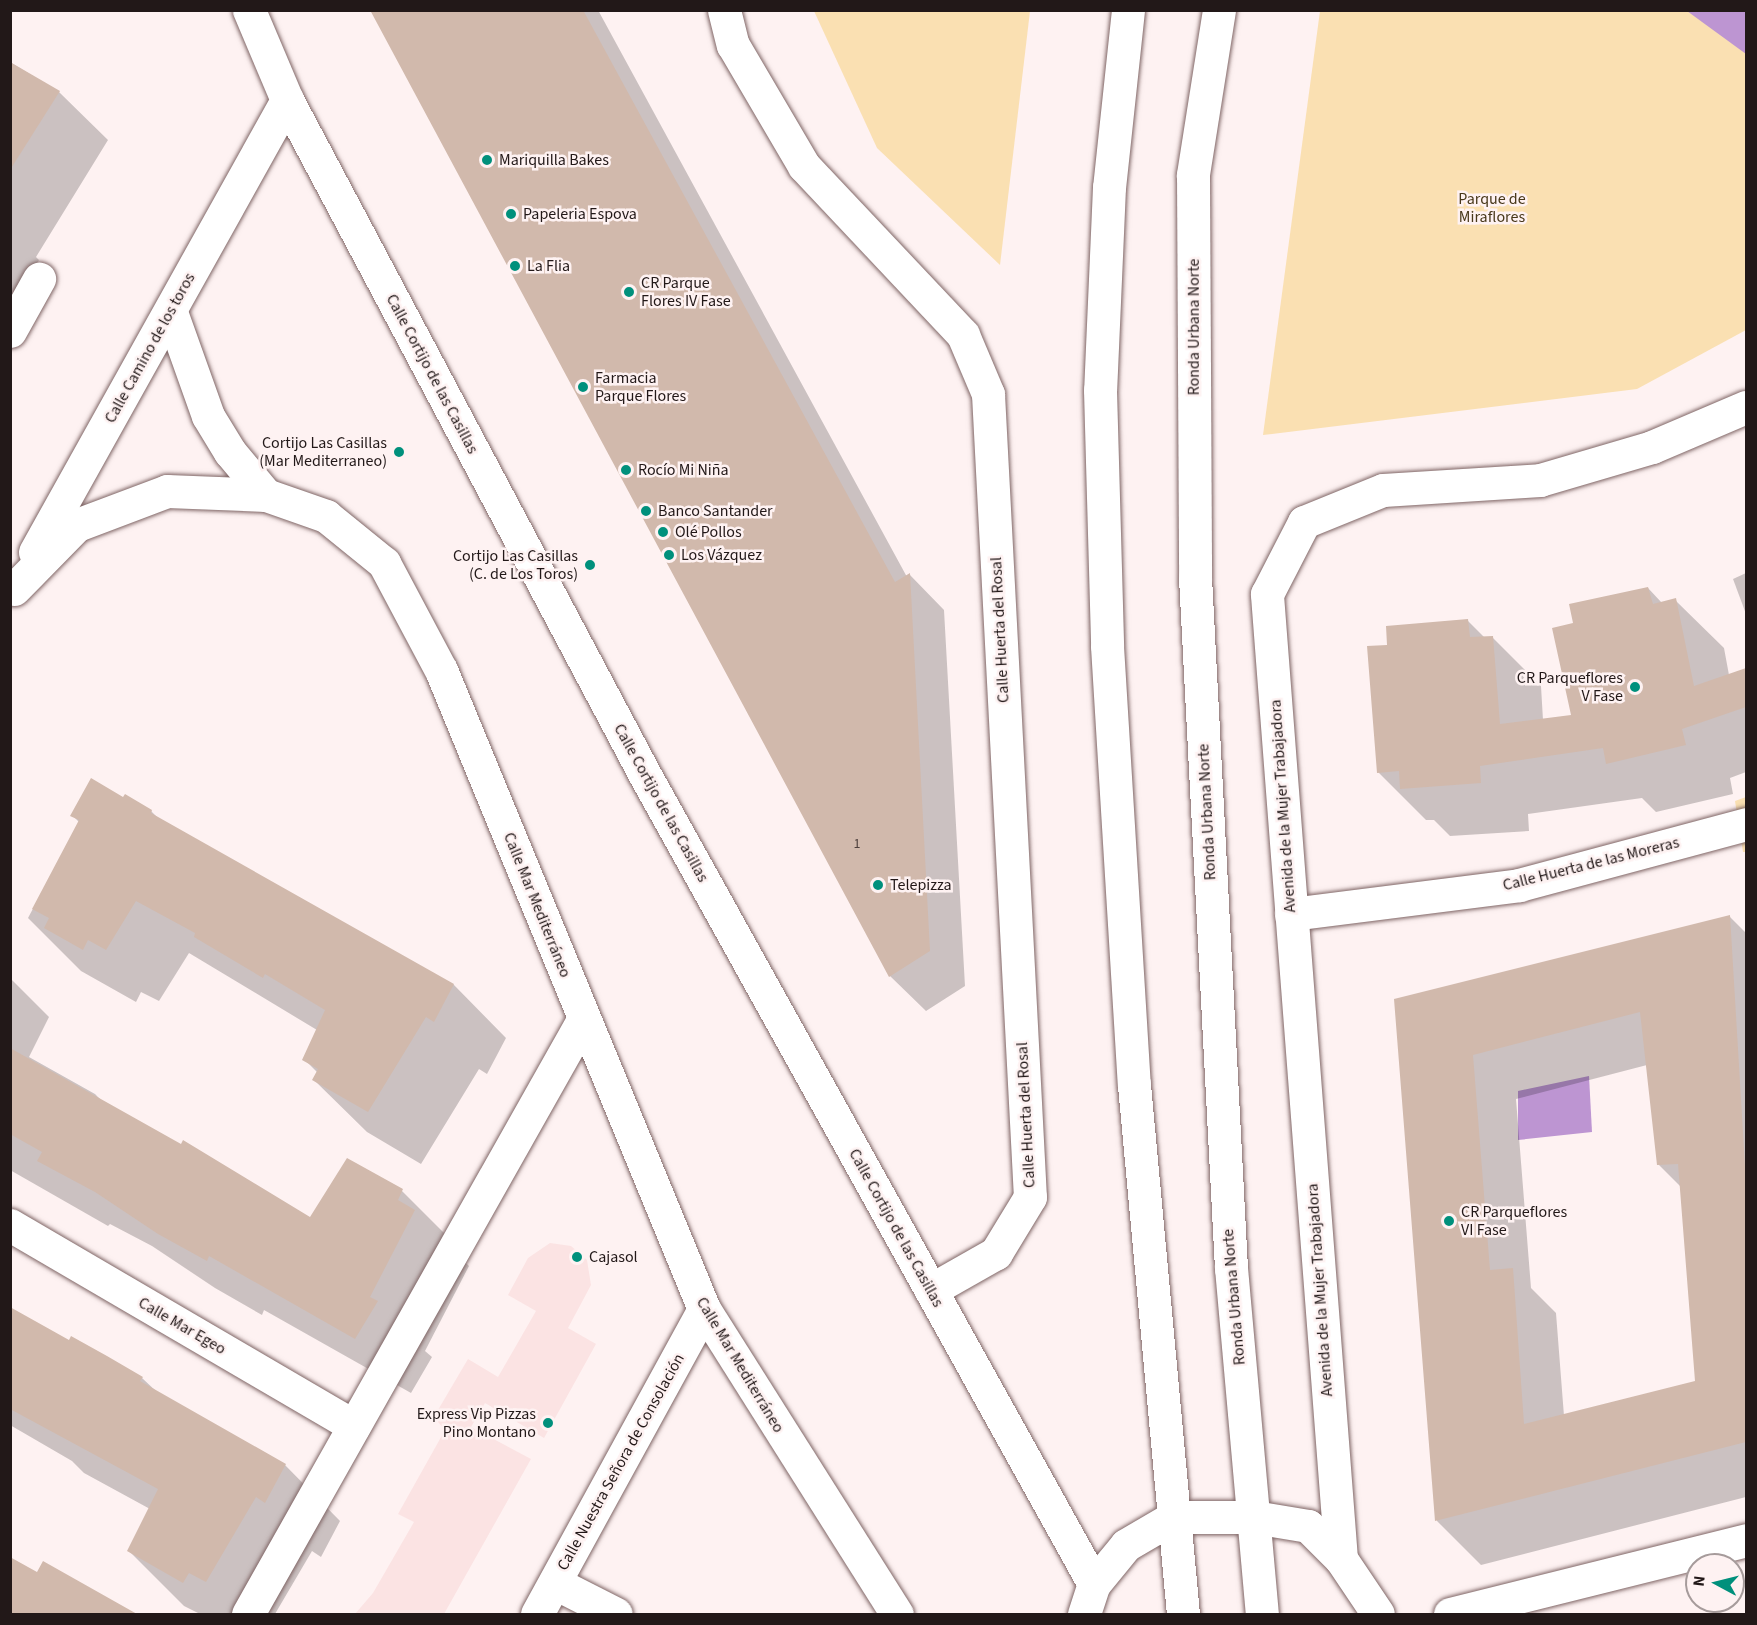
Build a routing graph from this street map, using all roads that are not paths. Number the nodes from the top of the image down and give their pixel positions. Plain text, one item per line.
1 (249, 10) edge
2 (724, 10) edge
3 (1128, 10) edge
4 (1219, 10) edge
5 (287, 100) junction
6 (39, 279) dead end
7 (171, 312) junction
8 (10, 331) edge
9 (1746, 406) edge
10 (266, 495) junction
11 (12, 590) edge
12 (1746, 824) edge
13 (1292, 914) junction
14 (583, 1020) junction
15 (10, 1226) edge
16 (931, 1290) junction
17 (704, 1309) junction
18 (354, 1426) junction
19 (1174, 1517) junction
20 (1254, 1517) junction
21 (1746, 1540) edge
22 (1341, 1559) junction
23 (555, 1583) junction
24 (1094, 1584) junction
25 (248, 1614) edge
26 (537, 1614) edge
27 (616, 1614) edge
28 (897, 1614) edge
29 (1084, 1614) edge
30 (1183, 1614) edge
31 (1262, 1614) edge
32 (1378, 1614) edge
33 (1450, 1614) edge

1 - 5 street, Calle Cortijo de las Casillas
2 - 16 street, Calle Huerta del Rosal
3 - 19 street
4 - 20 street, Ronda Urbana Norte
5 - 7 street, Calle Camino de los toros
5 - 16 street, Calle Cortijo de las Casillas
6 - 8 street
7 - 10 street
7 - 11 street, Calle Camino de los toros
9 - 13 street, Avenida de la Mujer Trabajadora
10 - 11 street, Calle Mar Mediterráneo
10 - 14 street, Calle Mar Mediterráneo
12 - 13 street, Calle Huerta de las Moreras
13 - 22 street, Avenida de la Mujer Trabajadora
14 - 17 street, Calle Mar Mediterráneo
14 - 18 street
15 - 18 street, Calle Mar Egeo
16 - 24 street, Calle Cortijo de las Casillas
17 - 23 street, Calle Nuestra Señora de Consolación
17 - 28 street, Calle Mar Mediterráneo
18 - 25 street
19 - 20 street
19 - 24 street
19 - 30 street
20 - 22 street
20 - 31 street, Ronda Urbana Norte
21 - 33 street
22 - 32 street
23 - 26 street, Calle Nuestra Señora de Consolación
23 - 27 street
24 - 29 street

